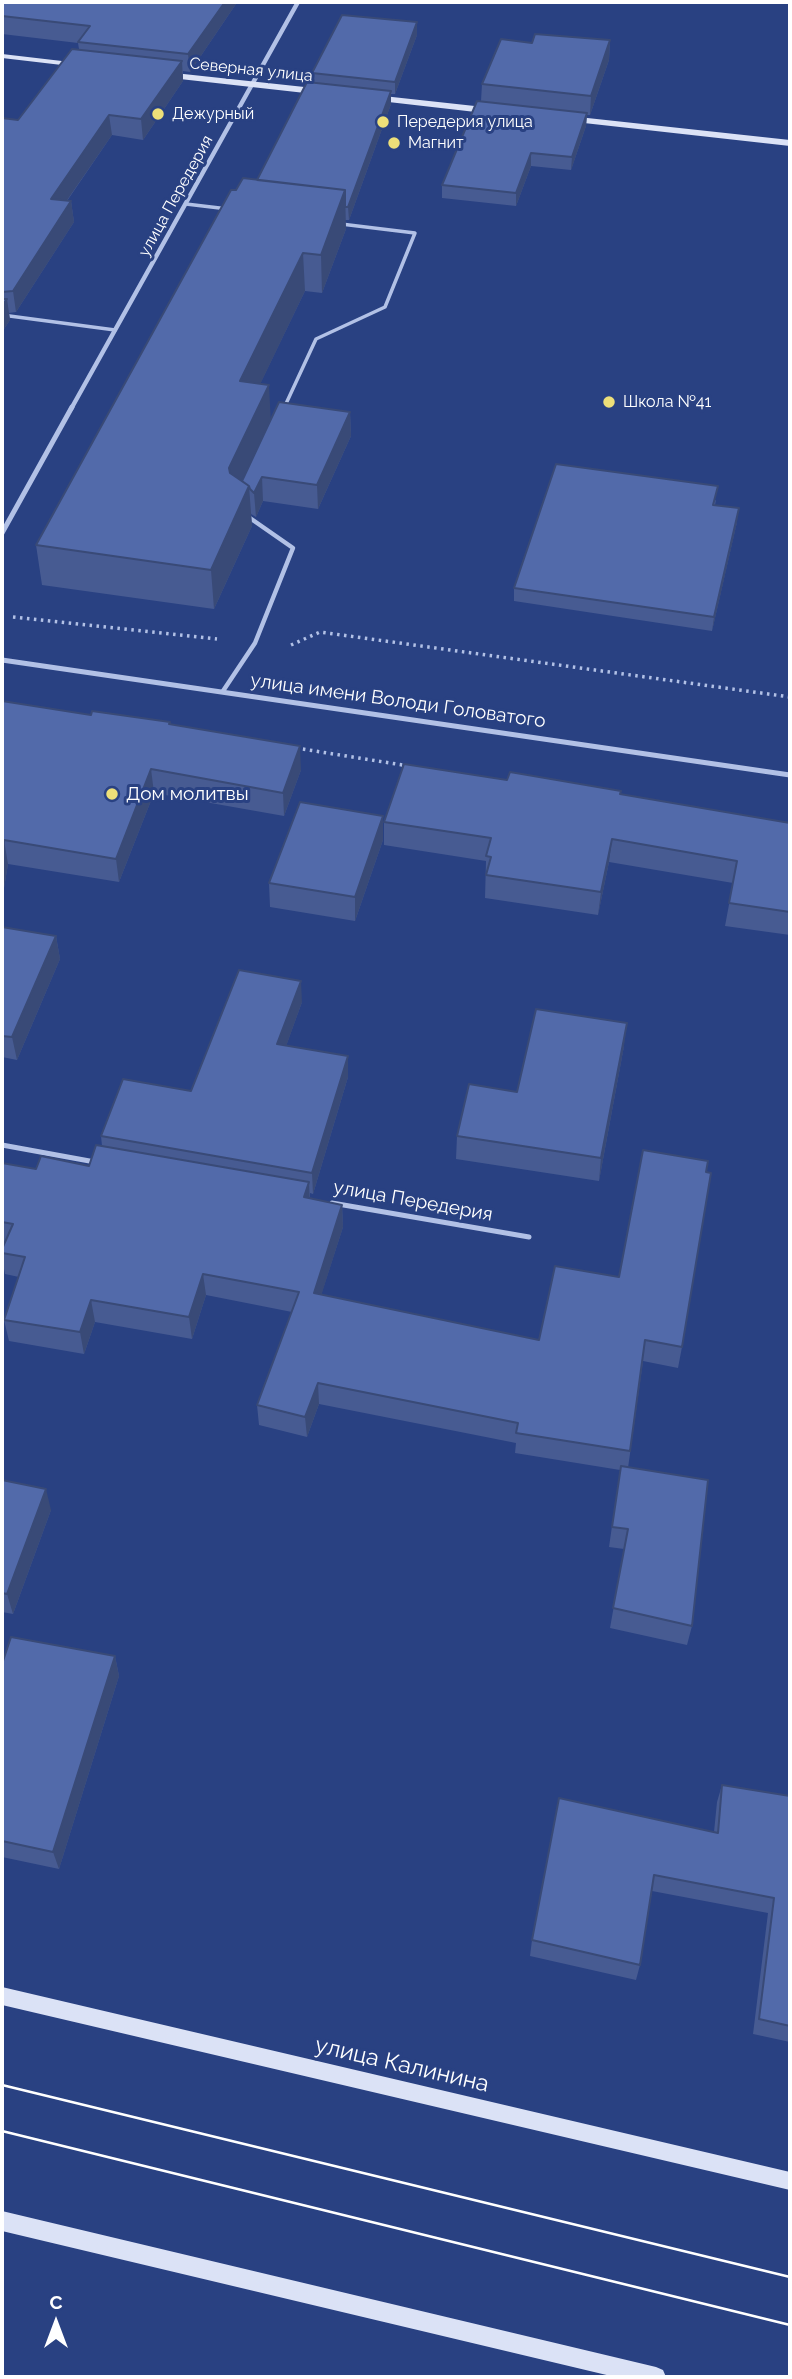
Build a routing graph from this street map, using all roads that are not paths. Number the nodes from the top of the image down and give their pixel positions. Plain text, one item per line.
1 (298, 2) edge
2 (2, 56) edge
3 (96, 68) edge
4 (151, 74) edge
5 (252, 84) junction
6 (337, 94) edge
7 (363, 96) edge
8 (500, 111) edge
9 (555, 117) edge
10 (790, 143) edge
11 (186, 204) junction
12 (240, 211) edge
13 (334, 223) edge
14 (2, 314) edge
15 (116, 330) junction
16 (282, 412) edge
17 (236, 509) edge
18 (2, 534) edge
19 (2, 660) edge
20 (223, 691) junction
21 (790, 775) edge
22 (2, 1145) edge
23 (110, 1164) edge
24 (326, 1202) edge
25 (528, 1237) dead end
26 (2, 1996) edge
27 (790, 2181) edge
28 (2, 2221) edge
29 (656, 2377) edge

1 - 5 street, улица Передерия
2 - 3 main road
4 - 5 main road, Северная улица
5 - 6 main road, Северная улица
5 - 11 street, улица Передерия
7 - 8 main road
9 - 10 main road
11 - 12 lane
11 - 15 street, улица Передерия
13 - 16 lane
14 - 15 lane
15 - 18 street, улица Передерия
17 - 20 lane
19 - 20 street, улица имени Володи Головатого
20 - 21 street, улица имени Володи Головатого
22 - 23 lane
24 - 25 lane, улица Передерия
26 - 27 main road, улица Калинина
28 - 29 main road

